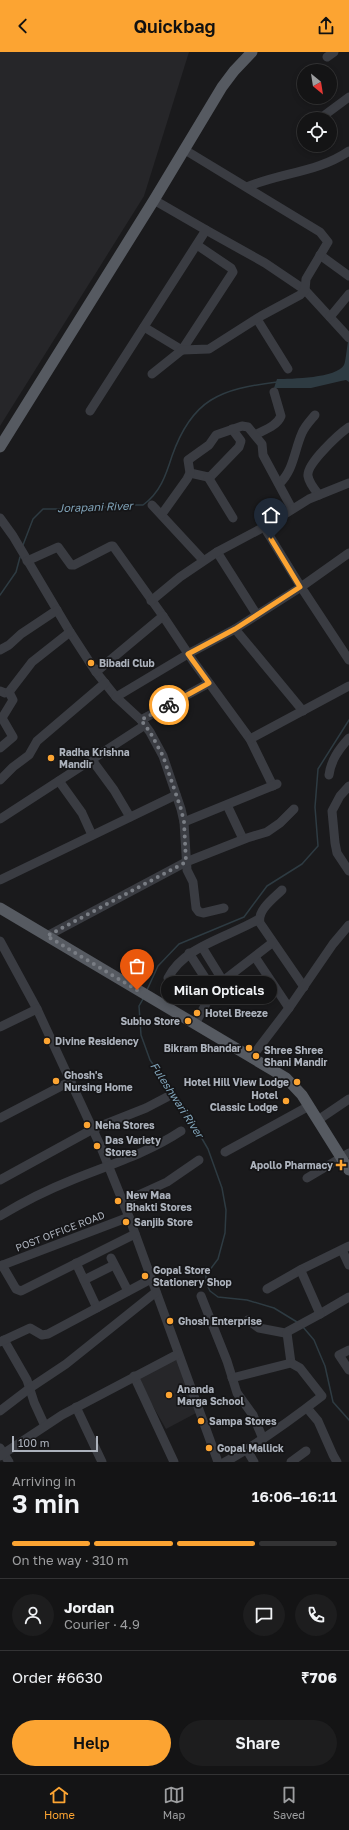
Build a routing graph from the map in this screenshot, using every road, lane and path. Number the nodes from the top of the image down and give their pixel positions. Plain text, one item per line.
1 (252, 52) edge
2 (349, 97) edge
3 (329, 112) edge
4 (185, 150) junction
5 (348, 153) edge
6 (247, 187) junction
7 (154, 200) junction
8 (206, 230) junction
9 (197, 245) junction
10 (320, 255) junction
11 (349, 276) edge
12 (305, 290) junction
13 (349, 294) edge
14 (330, 317) junction
15 (257, 319) junction
16 (144, 327) junction
17 (346, 335) edge
18 (182, 350) junction
19 (288, 369) dead end
20 (152, 374) dead end
21 (274, 392) dead end
22 (90, 411) dead end
23 (315, 415) dead end
24 (349, 427) edge
25 (232, 429) junction
26 (255, 435) junction
27 (0, 447) edge
28 (190, 473) junction
29 (208, 477) junction
30 (349, 483) edge
31 (279, 484) junction
32 (319, 495) junction
33 (152, 505) dead end
34 (292, 509) junction
35 (162, 514) junction
36 (0, 518) edge
37 (233, 518) dead end
38 (264, 527) junction
39 (217, 552) junction
40 (349, 553) edge
41 (27, 560) junction
42 (203, 560) junction
43 (300, 587) junction
44 (151, 600) junction
45 (57, 610) junction
46 (257, 615) junction
47 (163, 616) junction
48 (235, 629) junction
49 (70, 632) junction
50 (0, 650) edge
51 (188, 654) junction
52 (349, 660) edge
53 (96, 672) junction
54 (105, 683) junction
55 (209, 683) junction
56 (349, 686) edge
57 (4, 692) edge
58 (116, 698) junction
59 (303, 710) junction
60 (143, 722) junction
61 (349, 738) edge
62 (250, 739) junction
63 (0, 748) edge
64 (92, 760) junction
65 (329, 775) dead end
66 (0, 780) edge
67 (59, 781) junction
68 (349, 786) edge
69 (176, 794) junction
70 (227, 805) junction
71 (294, 809) dead end
72 (130, 817) junction
73 (0, 819) edge
74 (184, 822) junction
75 (92, 835) junction
76 (243, 839) junction
77 (186, 862) junction
78 (349, 871) edge
79 (0, 880) edge
80 (282, 890) dead end
81 (0, 908) edge
82 (224, 908) dead end
83 (259, 919) junction
84 (348, 931) edge
85 (47, 936) junction
86 (272, 943) junction
87 (1, 946) edge
88 (202, 946) junction
89 (189, 953) junction
90 (255, 957) junction
91 (168, 978) dead end
92 (223, 980) junction
93 (304, 987) junction
94 (213, 990) junction
95 (290, 1008) junction
96 (37, 1009) junction
97 (195, 1024) junction
98 (0, 1027) edge
99 (251, 1058) junction
100 (71, 1081) junction
101 (167, 1097) dead end
102 (349, 1099) edge
103 (309, 1106) junction
104 (0, 1118) edge
105 (318, 1120) junction
106 (93, 1129) junction
107 (181, 1131) dead end
108 (226, 1152) dead end
109 (345, 1155) edge
110 (199, 1160) dead end
111 (108, 1166) junction
112 (349, 1170) edge
113 (307, 1178) dead end
114 (0, 1180) edge
115 (123, 1202) junction
116 (0, 1216) edge
117 (129, 1217) junction
118 (135, 1234) junction
119 (346, 1248) edge
120 (76, 1264) junction
121 (349, 1265) edge
122 (1, 1266) edge
123 (301, 1271) junction
124 (151, 1279) junction
125 (84, 1280) junction
126 (267, 1289) dead end
127 (128, 1291) junction
128 (156, 1292) junction
129 (201, 1296) dead end
130 (349, 1297) edge
131 (97, 1308) junction
132 (320, 1314) junction
133 (248, 1320) dead end
134 (287, 1333) junction
135 (2, 1341) edge
136 (349, 1350) edge
137 (178, 1354) junction
138 (291, 1363) junction
139 (349, 1370) edge
140 (134, 1376) junction
141 (232, 1378) junction
142 (30, 1388) junction
143 (76, 1408) junction
144 (308, 1408) junction
145 (0, 1411) edge
146 (45, 1426) junction
147 (263, 1439) junction
148 (247, 1450) junction
149 (306, 1451) dead end
150 (1, 1452) edge
151 (9, 1462) edge
152 (102, 1462) edge
153 (174, 1462) edge
154 (218, 1462) edge
155 (225, 1462) edge
156 (254, 1462) edge
157 (291, 1462) edge
158 (337, 1462) edge

1 - 4 main road
2 - 3 street
4 - 6 street
4 - 7 main road
5 - 6 street
6 - 10 street
7 - 8 street
7 - 27 main road
8 - 9 street
8 - 12 street
9 - 16 street
9 - 18 street
10 - 11 street
10 - 12 street
12 - 14 street
12 - 15 street
13 - 14 street
14 - 17 street
15 - 18 street
15 - 19 street
16 - 18 street
16 - 22 street
18 - 20 street
21 - 26 street
23 - 31 street
24 - 32 street
25 - 26 street
25 - 28 street
25 - 29 street
26 - 31 street
28 - 29 street
28 - 35 street
29 - 37 street
30 - 32 street
31 - 34 street
32 - 34 street
33 - 35 street
34 - 38 street
35 - 42 street
36 - 41 street
38 - 39 street
38 - 43 street
39 - 42 street
39 - 46 street
40 - 43 street
41 - 44 street
41 - 45 street
42 - 44 street
43 - 46 street
43 - 52 street
44 - 47 street
45 - 49 street
45 - 50 street
46 - 48 street
47 - 51 street
47 - 53 street
48 - 51 street
48 - 59 street
49 - 53 street
49 - 57 street
51 - 55 street
51 - 58 street
53 - 54 street
54 - 58 street
54 - 66 street
55 - 60 street
55 - 62 street
56 - 59 street
57 - 63 street
58 - 60 street
59 - 62 street
60 - 64 street
60 - 69 street
61 - 65 street
62 - 70 street
64 - 67 street
64 - 72 street
67 - 73 street
67 - 75 street
68 - 78 street
69 - 72 street
69 - 74 street
70 - 74 street
70 - 76 street
71 - 76 street
72 - 75 street
74 - 77 street
75 - 79 street
76 - 77 street
77 - 82 street
77 - 85 street
80 - 83 street
81 - 85 main road
83 - 86 street
83 - 88 street
84 - 93 street
85 - 97 main road
86 - 90 street
86 - 93 street
87 - 96 street
88 - 89 street
88 - 92 street
89 - 91 street
89 - 94 street
90 - 92 street
90 - 95 street
92 - 94 street
93 - 95 street
94 - 97 street
95 - 99 street
96 - 98 street
96 - 100 street
97 - 99 main road
99 - 103 main road
100 - 104 street
100 - 106 street
101 - 106 street
102 - 105 street
103 - 105 main road
103 - 108 street
105 - 109 main road
106 - 111 street
106 - 114 street
107 - 111 street
109 - 112 main road
109 - 113 street
110 - 115 street
111 - 115 street
111 - 116 street
115 - 117 street
117 - 118 street
117 - 122 street, POST OFFICE ROAD
118 - 120 street
118 - 124 street
119 - 121 street
119 - 123 street
120 - 122 street
120 - 125 street
123 - 126 street
123 - 132 street
124 - 127 street
124 - 128 street
125 - 127 street
125 - 131 street
127 - 131 street
128 - 137 street
128 - 142 street
129 - 141 street
130 - 132 street
131 - 135 street
132 - 134 street
133 - 134 street
134 - 138 street
135 - 142 street
136 - 139 street
137 - 140 street
137 - 154 street
138 - 141 street
138 - 144 street
140 - 143 street
140 - 153 street
141 - 147 street
142 - 145 street
142 - 146 street
143 - 146 street
143 - 152 street
144 - 147 street
144 - 158 street
146 - 150 street
147 - 148 street
148 - 155 street
148 - 156 street
149 - 157 street
150 - 151 street

